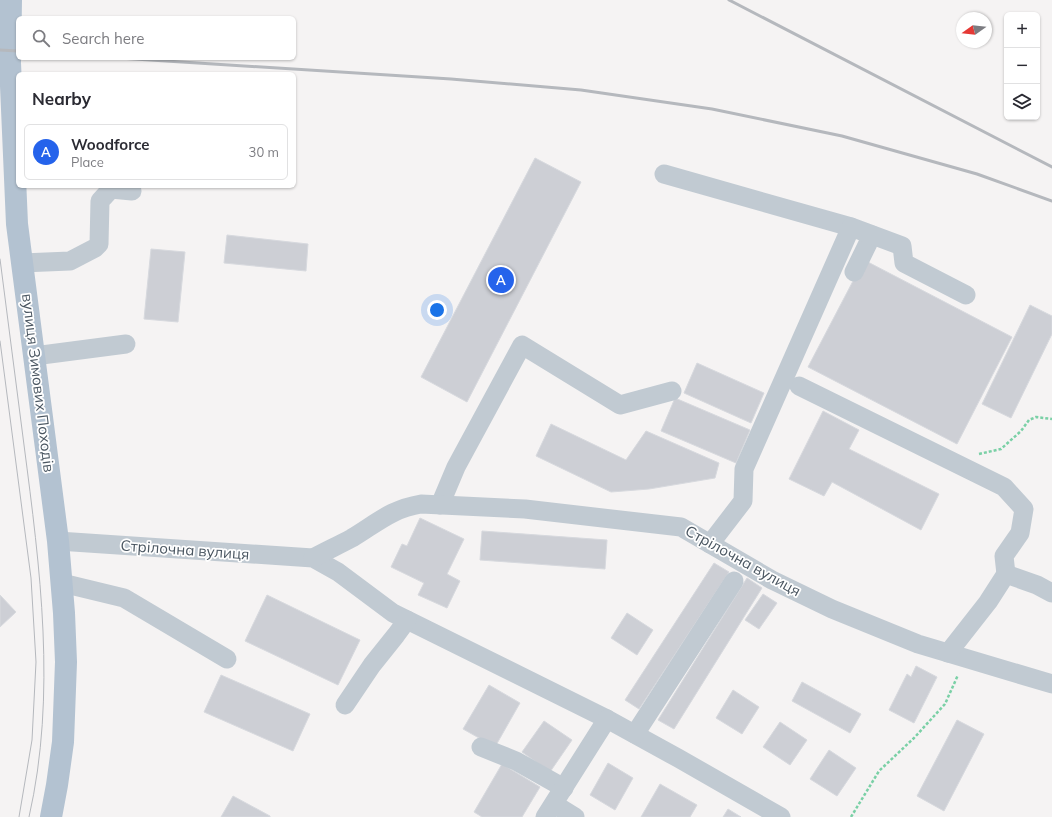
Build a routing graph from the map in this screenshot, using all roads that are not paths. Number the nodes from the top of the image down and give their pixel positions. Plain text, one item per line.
1 (11, 0) edge
2 (0, 166) edge
3 (664, 174) dead end
4 (132, 191) dead end
5 (17, 224) junction
6 (851, 227) junction
7 (872, 235) junction
8 (22, 263) junction
9 (854, 272) dead end
10 (966, 295) dead end
11 (126, 344) dead end
12 (34, 356) junction
13 (799, 386) dead end
14 (672, 391) dead end
15 (440, 505) junction
16 (58, 542) junction
17 (710, 544) junction
18 (313, 558) junction
19 (1006, 574) junction
20 (734, 581) dead end
21 (62, 583) junction
22 (1052, 593) edge
23 (407, 620) junction
24 (957, 656) junction
25 (227, 659) dead end
26 (1052, 684) edge
27 (345, 705) dead end
28 (607, 719) junction
29 (636, 734) junction
30 (480, 747) dead end
31 (554, 803) edge
32 (51, 817) edge
33 (575, 817) edge
34 (781, 817) edge

1 - 5 main road, вулиця Зимових Походів
2 - 5 main road, вулиця Зимових Походів
3 - 6 street
4 - 8 street
5 - 8 main road, вулиця Зимових Походів
6 - 7 street
6 - 17 street
7 - 9 street
7 - 10 street
8 - 12 main road, вулиця Зимових Походів
11 - 12 street
12 - 16 main road, вулиця Зимових Походів
13 - 19 street
14 - 15 street
15 - 17 street, Стрілочна вулиця
15 - 18 street, Стрілочна вулиця
16 - 18 street, Стрілочна вулиця
16 - 21 main road, вулиця Зимових Походів
17 - 24 street, Стрілочна вулиця
18 - 23 street, Стрілочна вулиця
19 - 22 street
19 - 24 street
20 - 29 street
21 - 25 street
21 - 32 main road, вулиця Зимових Походів
23 - 27 street
23 - 28 street, Стрілочна вулиця
24 - 26 street, Стрілочна вулиця
28 - 29 street, Стрілочна вулиця
28 - 31 street
29 - 34 street, Стрілочна вулиця
30 - 31 street
31 - 33 street

